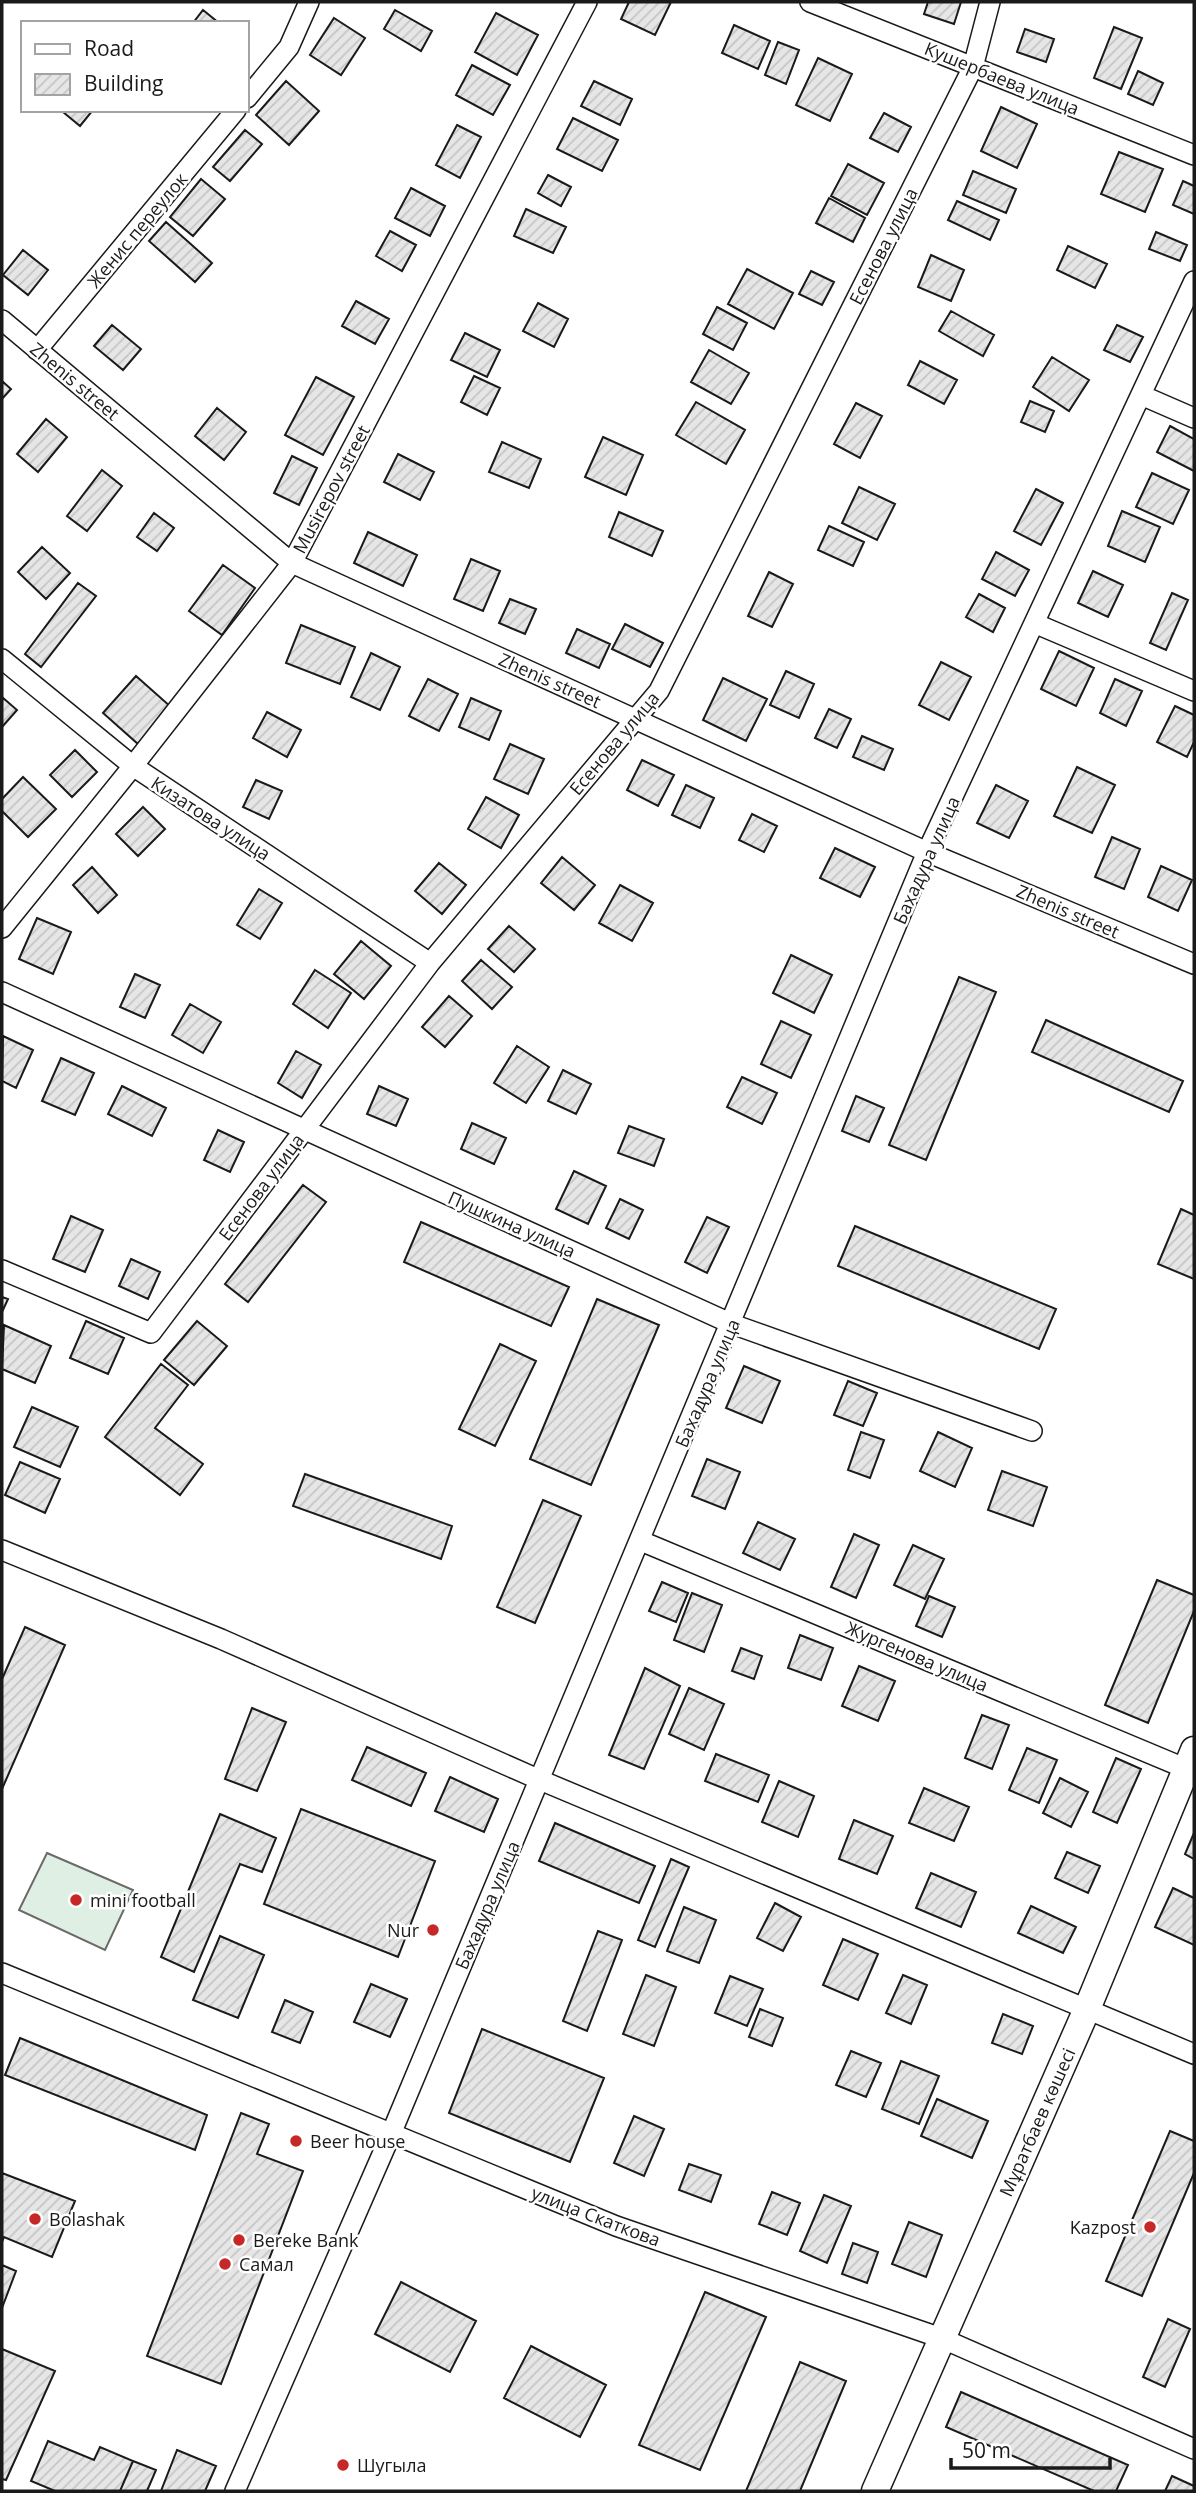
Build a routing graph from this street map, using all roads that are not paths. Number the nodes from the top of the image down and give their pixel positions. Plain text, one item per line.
1 (309, 2) edge
2 (587, 2) edge
3 (810, 2) edge
4 (990, 2) edge
5 (974, 67) junction
6 (248, 97) edge
7 (234, 112) edge
8 (1194, 155) edge
9 (1194, 281) edge
10 (2, 320) edge
11 (37, 350) junction
12 (1141, 395) junction
13 (1194, 418) edge
14 (292, 563) junction
15 (1034, 623) junction
16 (2, 659) edge
17 (1194, 691) edge
18 (635, 718) junction
19 (133, 766) junction
20 (927, 852) junction
21 (2, 928) edge
22 (430, 963) junction
23 (1194, 964) edge
24 (2, 992) edge
25 (304, 1130) junction
26 (2, 1270) edge
27 (732, 1324) junction
28 (1032, 1431) dead end
29 (640, 1541) junction
30 (2, 1550) edge
31 (1192, 1763) edge
32 (540, 1780) junction
33 (2, 1973) edge
34 (1087, 2009) junction
35 (1194, 2054) edge
36 (391, 2134) junction
37 (941, 2339) junction
38 (1194, 2449) edge
39 (235, 2491) edge
40 (875, 2491) edge

1 - 6 street
2 - 14 street, Musirepov street
3 - 5 street, Кушербаева улица
4 - 5 street, Есенова улица
5 - 8 street, Кушербаева улица
5 - 18 street, Есенова улица
7 - 11 street, Женис переулок
9 - 12 street, Бахадура улица
10 - 11 street, Zhenis street
11 - 14 street, Zhenis street
12 - 13 street
12 - 15 street, Бахадура улица
14 - 18 street, Zhenis street
14 - 19 street, Musirepov street
15 - 17 street
15 - 20 street, Бахадура улица
16 - 19 street, Кизатова улица
18 - 20 street, Zhenis street
18 - 22 street, Есенова улица
19 - 21 street, Musirepov street
19 - 22 street, Кизатова улица
20 - 23 street, Zhenis street
20 - 27 street, Бахадура улица
22 - 25 street, Есенова улица
24 - 25 street, Пушкина улица
25 - 26 street, Есенова улица
25 - 27 street, Пушкина улица
27 - 28 street, Пушкина улица
27 - 29 street, Бахадура улица
29 - 31 street, Жургенова улица
29 - 32 street, Бахадура улица
30 - 32 street
31 - 34 street, Мұратбаев көшесі
32 - 34 street
32 - 36 street, Бахадура улица
33 - 36 street, улица Скаткова
34 - 35 street
34 - 37 street, Мұратбаев көшесі
36 - 37 street, улица Скаткова
36 - 39 street, Бахадура улица
37 - 38 street, улица Скаткова
37 - 40 street, Мұратбаев көшесі

